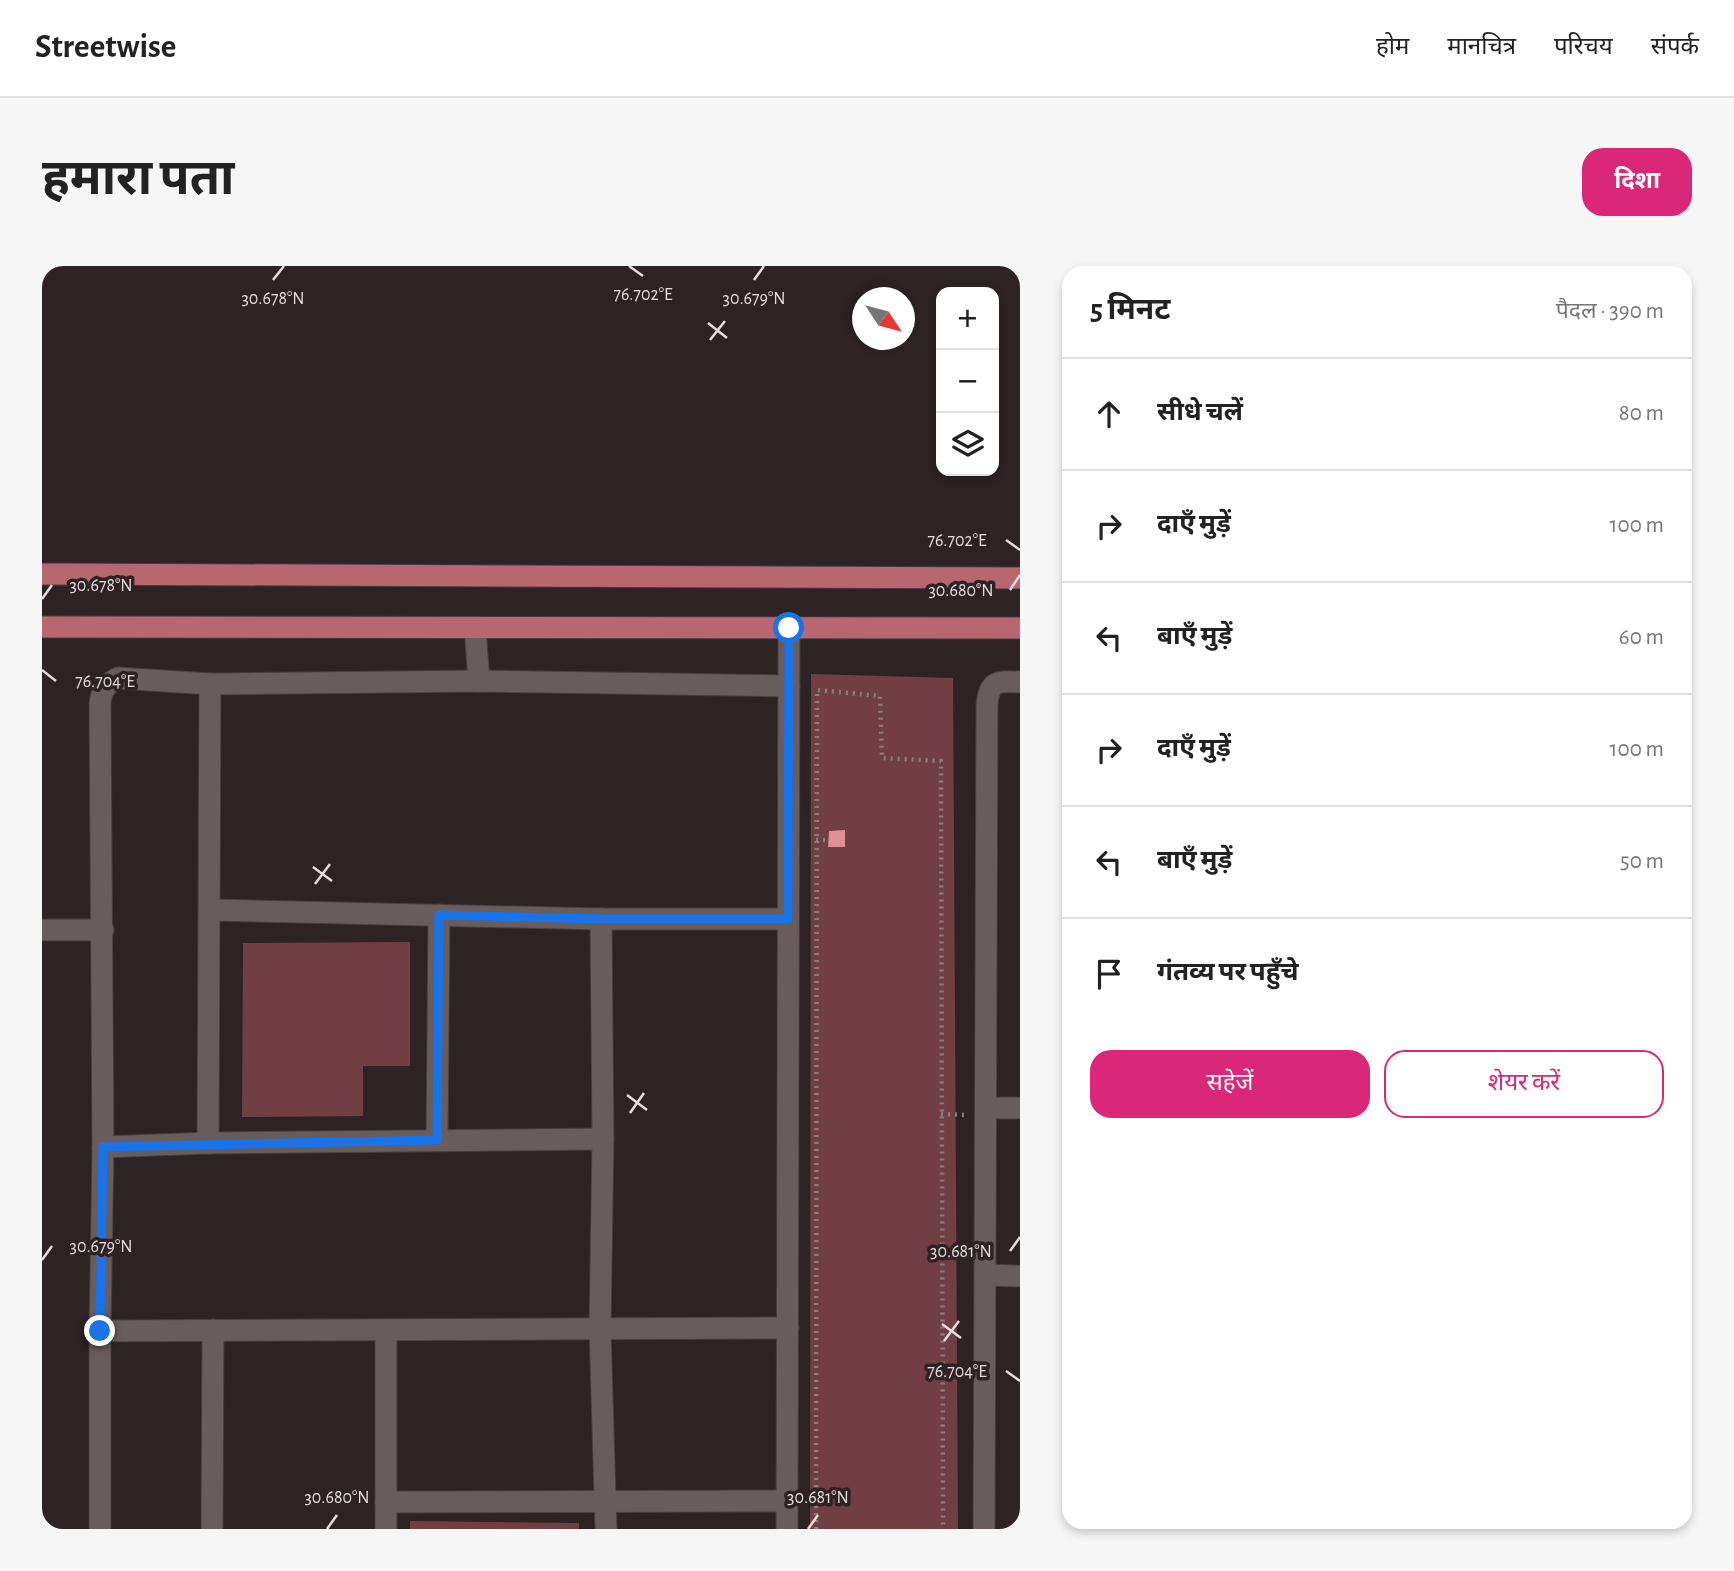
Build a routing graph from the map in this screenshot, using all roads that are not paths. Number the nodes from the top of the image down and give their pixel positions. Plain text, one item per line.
1 (42, 574) edge
2 (1020, 578) edge
3 (42, 627) edge
4 (475, 628) junction
5 (789, 628) junction
6 (1020, 628) edge
7 (479, 681) junction
8 (1020, 682) edge
9 (210, 684) junction
10 (789, 686) junction
11 (210, 911) junction
12 (439, 915) junction
13 (601, 919) junction
14 (788, 919) junction
15 (42, 930) edge
16 (103, 930) junction
17 (986, 1108) junction
18 (1020, 1108) edge
19 (603, 1139) junction
20 (437, 1140) junction
21 (208, 1143) junction
22 (103, 1147) junction
23 (985, 1275) junction
24 (1020, 1276) edge
25 (788, 1328) junction
26 (600, 1329) junction
27 (213, 1330) junction
28 (386, 1330) junction
29 (100, 1331) junction
30 (788, 1501) junction
31 (386, 1502) junction
32 (606, 1502) junction
33 (100, 1529) edge
34 (212, 1529) edge
35 (386, 1529) edge
36 (606, 1529) edge
37 (788, 1529) edge
38 (984, 1529) edge

1 - 2 main road
3 - 4 main road
4 - 5 main road
4 - 7 street
5 - 6 main road
5 - 10 street
7 - 9 street
7 - 10 street
8 - 17 street
9 - 11 street
9 - 16 street
10 - 14 street
11 - 12 street
11 - 21 street
12 - 13 street
12 - 20 street
13 - 14 street
13 - 19 street
14 - 25 street
15 - 16 street
16 - 22 street
17 - 18 street
17 - 23 street
19 - 20 street
19 - 26 street
20 - 21 street
21 - 22 street
22 - 29 street
23 - 24 street
23 - 38 street
25 - 26 street
25 - 30 street
26 - 28 street
26 - 32 street
27 - 28 street
27 - 29 street
27 - 34 street
28 - 31 street
29 - 33 street
30 - 32 street
30 - 37 street
31 - 32 street
31 - 35 street
32 - 36 street

